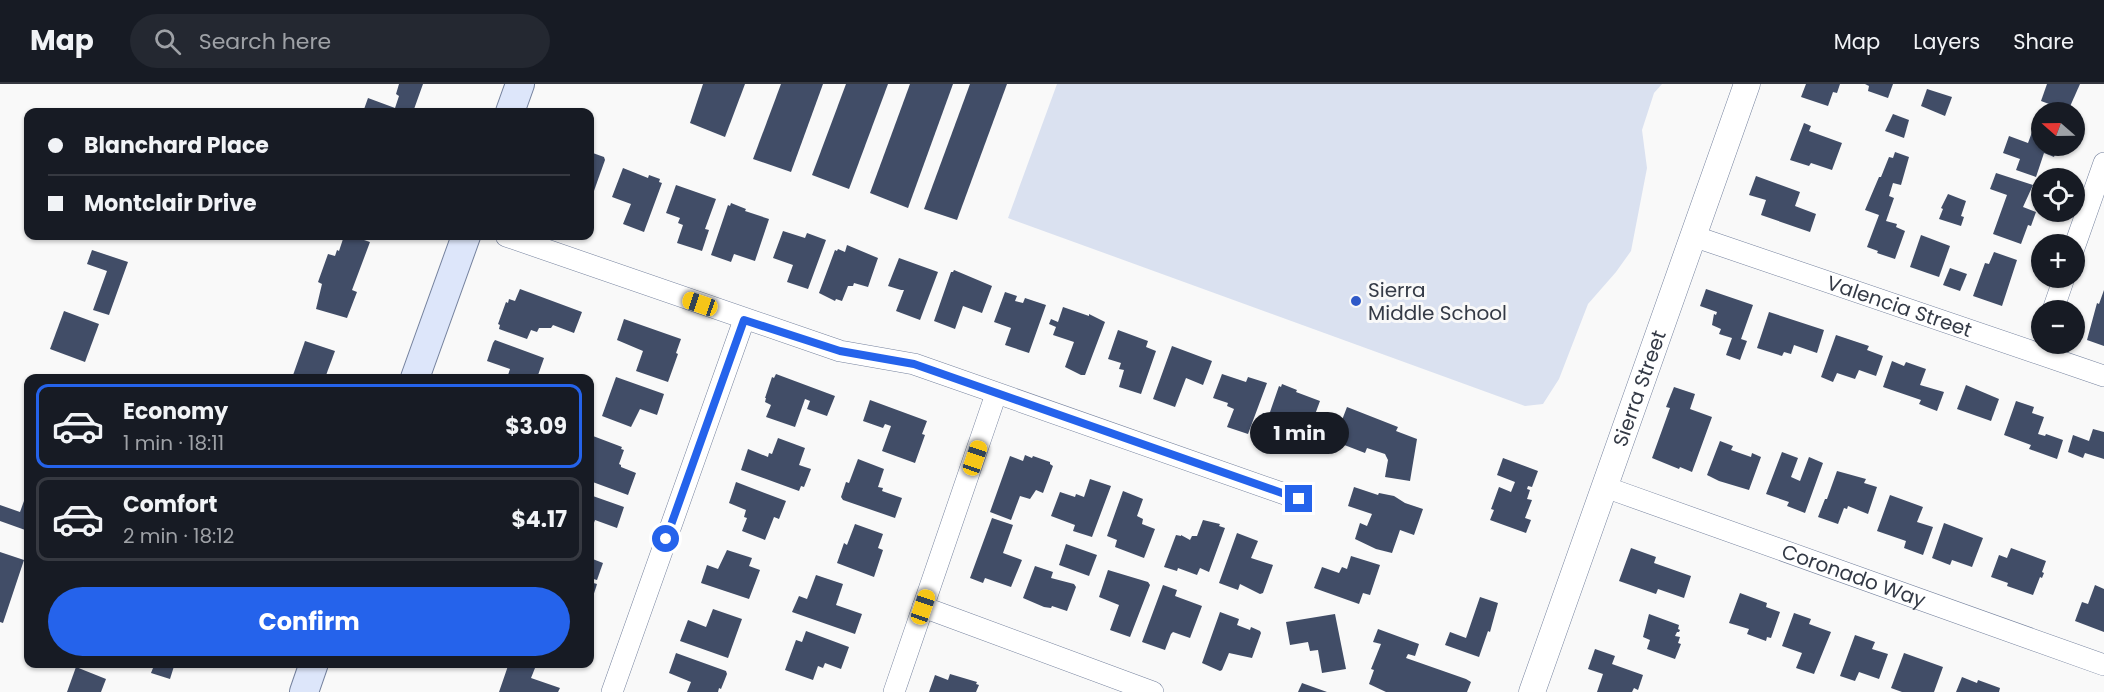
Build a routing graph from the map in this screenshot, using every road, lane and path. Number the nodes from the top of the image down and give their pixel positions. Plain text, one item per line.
1 (520, 84) edge
2 (1747, 84) edge
3 (511, 108) edge
4 (2104, 163) edge
5 (2079, 234) edge
6 (1693, 236) junction
7 (465, 240) edge
8 (517, 240) edge
9 (744, 320) junction
10 (2031, 345) edge
11 (2053, 354) edge
12 (416, 374) edge
13 (2104, 376) edge
14 (996, 394) junction
15 (1605, 487) junction
16 (1299, 499) dead end
17 (923, 607) junction
18 (2104, 665) edge
19 (312, 668) edge
20 (304, 692) edge
21 (612, 692) edge
22 (894, 692) edge
23 (1153, 692) edge
24 (1532, 692) edge

1 - 3 main road
2 - 6 street, Sierra Street
4 - 5 street
6 - 10 street, Valencia Street
6 - 15 street, Sierra Street
7 - 12 main road
8 - 9 street
9 - 14 street
9 - 21 street
11 - 13 street, Valencia Street
14 - 16 street
14 - 17 street
15 - 18 street, Coronado Way
15 - 24 street, Sierra Street
17 - 22 street
17 - 23 street
19 - 20 main road

